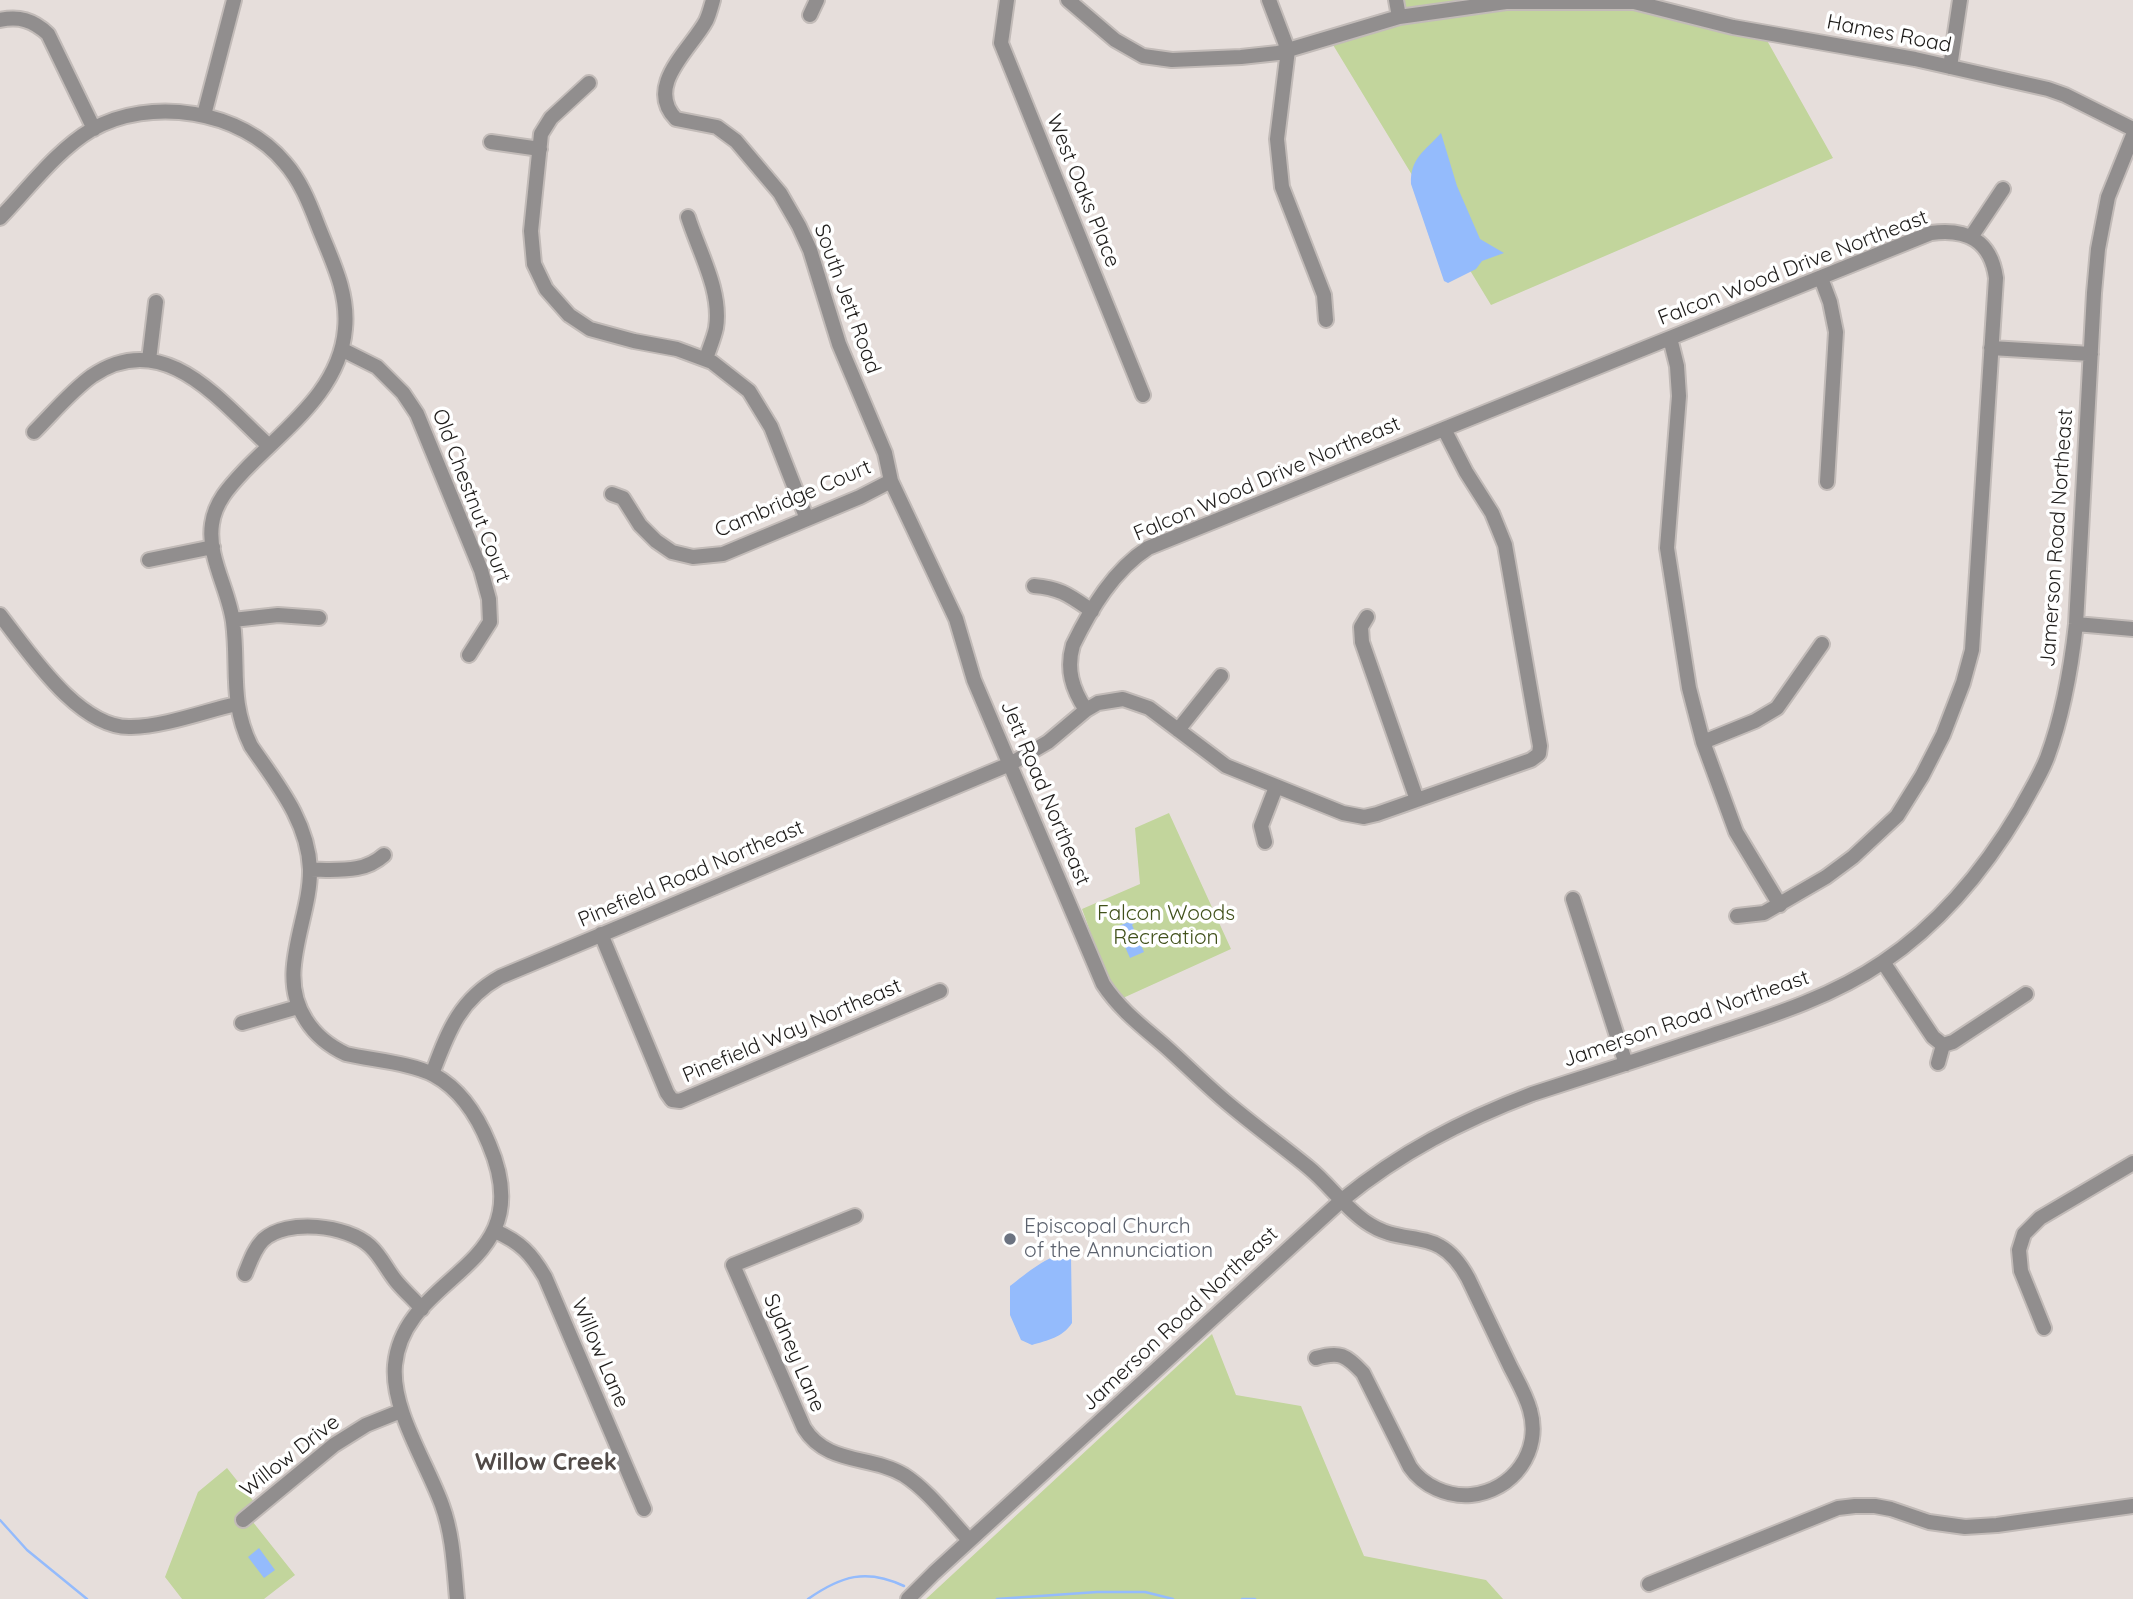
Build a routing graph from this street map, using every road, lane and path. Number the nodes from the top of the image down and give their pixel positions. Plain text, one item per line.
1 (234, 0) edge
2 (713, 0) edge
3 (817, 0) edge
4 (1007, 0) edge
5 (1068, 0) edge
6 (1269, 0) edge
7 (1396, 0) edge
8 (1960, 0) edge
9 (810, 15) dead end
10 (1399, 17) junction
11 (0, 20) edge
12 (1288, 50) junction
13 (1950, 67) junction
14 (589, 83) dead end
15 (204, 115) junction
16 (94, 129) junction
17 (2133, 129) edge
18 (2133, 135) edge
19 (491, 142) dead end
20 (540, 149) junction
21 (2003, 189) dead end
22 (688, 217) dead end
23 (0, 218) edge
24 (1971, 237) junction
25 (1821, 278) junction
26 (156, 302) dead end
27 (1326, 320) dead end
28 (1671, 338) junction
29 (1991, 348) junction
30 (343, 350) junction
31 (2091, 354) junction
32 (706, 359) junction
33 (149, 360) junction
34 (1143, 395) dead end
35 (1444, 429) junction
36 (34, 432) dead end
37 (268, 445) junction
38 (891, 481) junction
39 (1827, 482) dead end
40 (612, 494) dead end
41 (807, 519) junction
42 (213, 547) junction
43 (925, 553) joint
44 (149, 559) dead end
45 (1034, 586) dead end
46 (1092, 611) junction
47 (0, 615) edge
48 (1367, 617) dead end
49 (320, 618) dead end
50 (233, 620) junction
51 (2076, 624) junction
52 (2133, 629) edge
53 (1822, 644) dead end
54 (472, 651) dead end
55 (1221, 676) dead end
56 (236, 704) junction
57 (1086, 710) junction
58 (1178, 730) junction
59 (1703, 742) junction
60 (1010, 764) junction
61 (1276, 787) junction
62 (1417, 800) junction
63 (1265, 842) dead end
64 (384, 855) dead end
65 (310, 870) junction
66 (1573, 899) dead end
67 (1780, 905) junction
68 (1737, 916) dead end
69 (601, 934) junction
70 (1883, 962) junction
71 (940, 991) dead end
72 (2026, 994) dead end
73 (298, 1007) junction
74 (242, 1023) dead end
75 (1943, 1045) junction
76 (1938, 1063) dead end
77 (1626, 1064) junction
78 (432, 1074) junction
79 (2133, 1163) edge
80 (1342, 1200) junction
81 (855, 1216) dead end
82 (495, 1231) junction
83 (245, 1274) dead end
84 (422, 1309) junction
85 (2045, 1328) dead end
86 (1316, 1358) dead end
87 (401, 1410) junction
88 (2133, 1506) edge
89 (645, 1509) dead end
90 (243, 1520) dead end
91 (969, 1541) junction
92 (1649, 1584) dead end
93 (457, 1599) edge
94 (908, 1599) edge

1 - 15 street
2 - 38 street, South Jett Road
3 - 9 street
4 - 34 street, West Oaks Place
5 - 12 street, Hames Road
6 - 12 street
7 - 10 street
8 - 13 street
10 - 12 street, Hames Road
10 - 13 street, Hames Road
11 - 16 street
12 - 27 street
13 - 17 street, Hames Road
14 - 20 street
15 - 16 street
15 - 30 street
16 - 23 street
18 - 31 street, Jamerson Road Northeast
19 - 20 street
20 - 32 street
21 - 24 street
22 - 32 street
24 - 25 street, Falcon Wood Drive Northeast
24 - 29 street
25 - 28 street, Falcon Wood Drive Northeast
25 - 39 street
26 - 33 street
28 - 35 street, Falcon Wood Drive Northeast
28 - 59 street
29 - 31 street
29 - 67 street
30 - 37 street
30 - 54 street, Old Chestnut Court
31 - 51 street, Jamerson Road Northeast
32 - 41 street
33 - 36 street
33 - 37 street
35 - 46 street, Falcon Wood Drive Northeast
35 - 62 street
37 - 42 street
38 - 41 street, Cambridge Court
38 - 43 street, South Jett Road
40 - 41 street, Cambridge Court
42 - 44 street
42 - 50 street
43 - 60 street, Jett Road Northeast
45 - 46 street
46 - 57 street, Falcon Wood Drive Northeast
47 - 56 street
48 - 62 street
49 - 50 street
50 - 56 street
51 - 52 street
51 - 70 street, Jamerson Road Northeast
53 - 59 street
55 - 58 street
56 - 65 street
57 - 58 street
57 - 60 street, Pinefield Road Northeast
58 - 61 street
59 - 67 street
60 - 69 street, Pinefield Road Northeast
60 - 80 street, Jett Road Northeast
61 - 62 street
61 - 63 street
64 - 65 street
65 - 73 street
66 - 77 street
67 - 68 street
69 - 71 street, Pinefield Way Northeast
69 - 78 street, Pinefield Road Northeast
70 - 75 street
70 - 77 street, Jamerson Road Northeast
72 - 75 street
73 - 74 street
73 - 78 street
75 - 76 street
77 - 80 street, Jamerson Road Northeast
78 - 82 street
79 - 85 street
80 - 86 street, Jett Road Northeast
80 - 91 street, Jamerson Road Northeast
81 - 91 street, Sydney Lane
82 - 84 street
82 - 89 street, Willow Lane
83 - 84 street
84 - 87 street
87 - 90 street, Willow Drive
87 - 93 street
88 - 92 street
91 - 94 street, Jamerson Road Northeast

